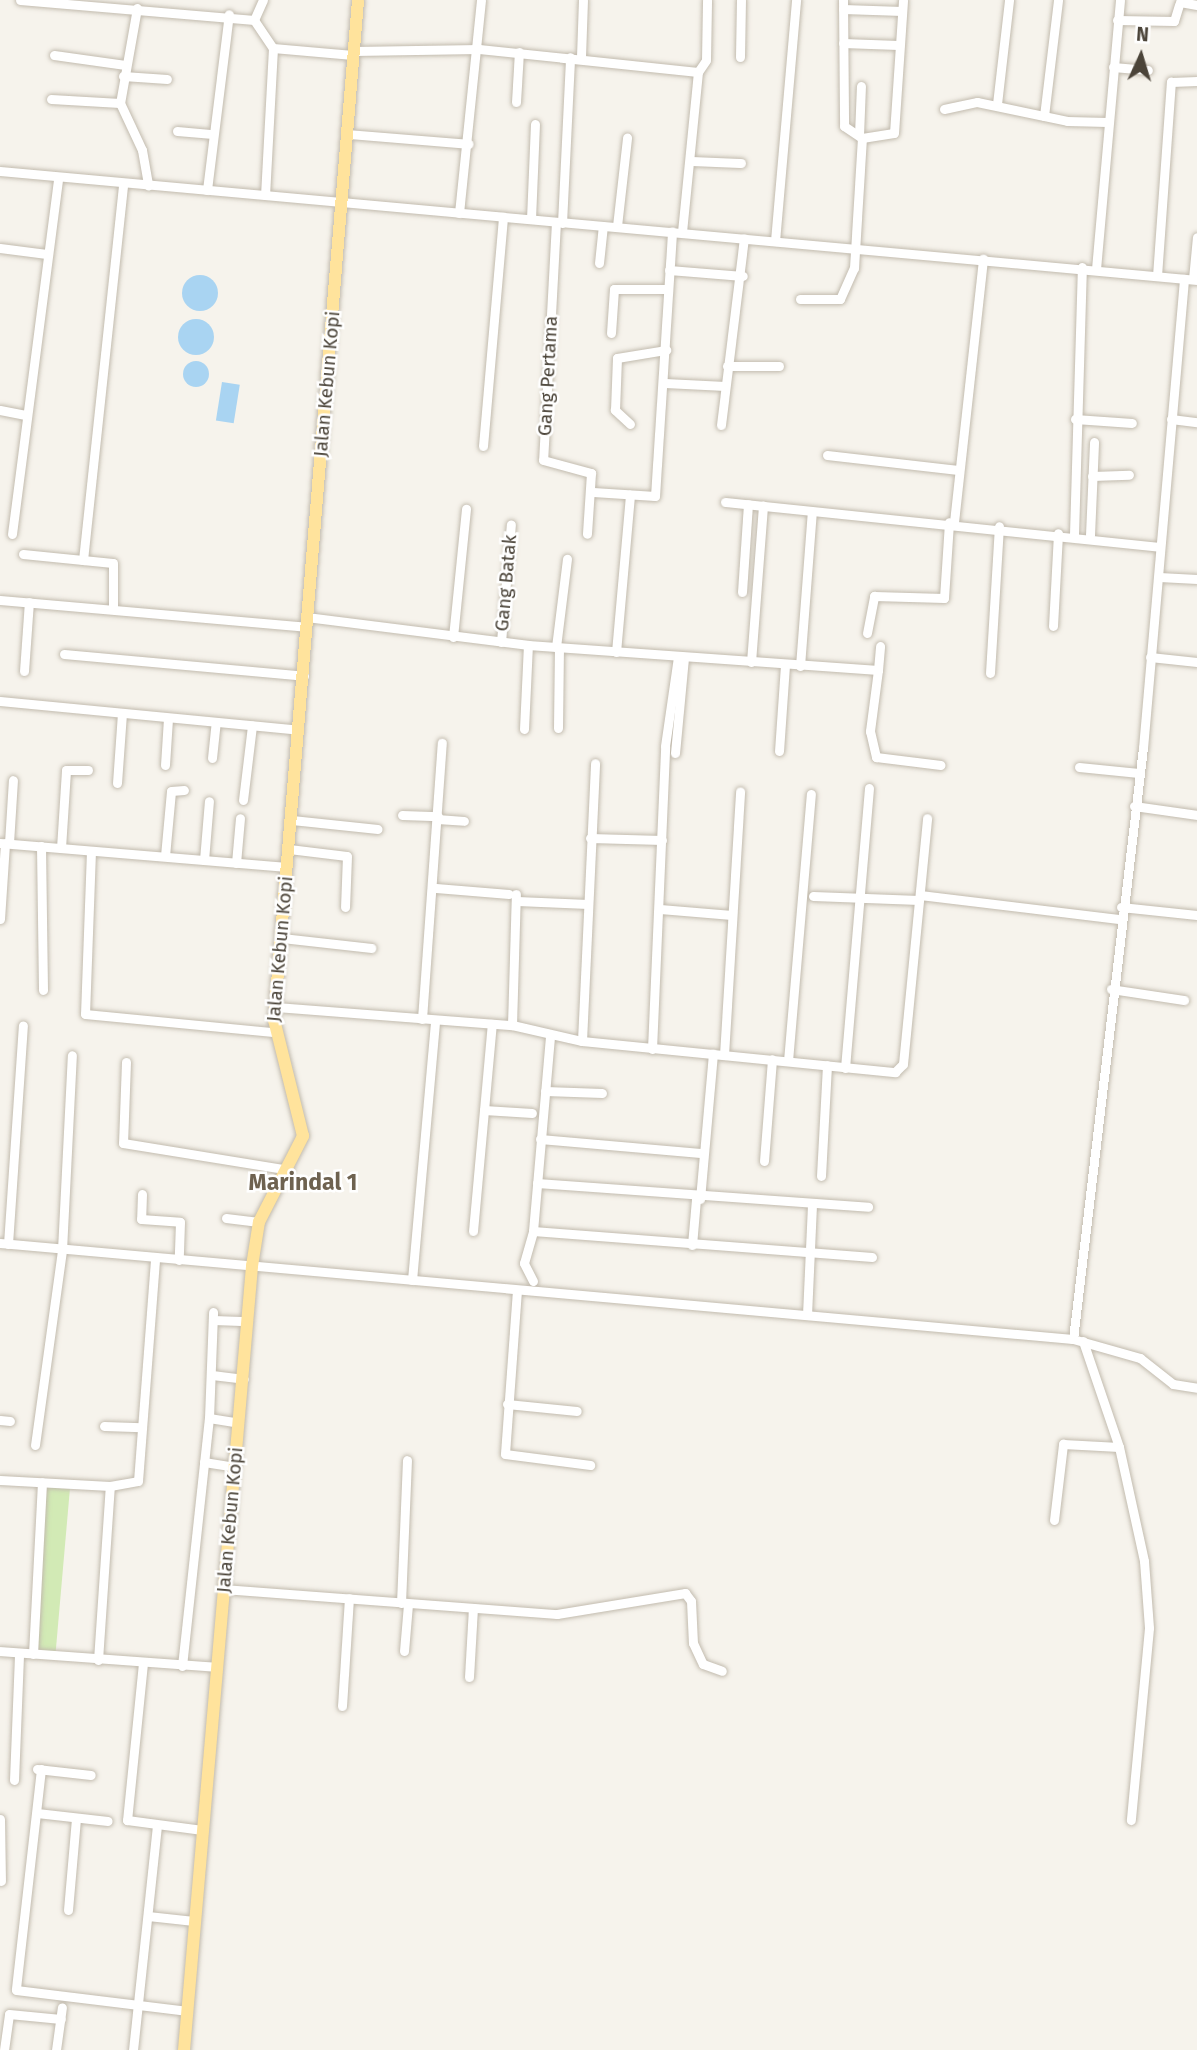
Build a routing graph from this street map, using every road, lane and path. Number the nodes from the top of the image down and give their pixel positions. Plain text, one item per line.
1 (20, 0) edge
2 (262, 0) edge
3 (358, 0) edge
4 (481, 0) edge
5 (583, 0) edge
6 (706, 0) edge
7 (741, 0) edge
8 (796, 0) edge
9 (903, 0) edge
10 (1009, 0) edge
11 (1058, 0) edge
12 (1120, 0) edge
13 (113, 3) edge
14 (1180, 3) edge
15 (192, 5) edge
16 (843, 5) edge
17 (1197, 5) edge
18 (137, 8) junction
19 (902, 11) junction
20 (229, 14) junction
21 (254, 20) junction
22 (1117, 20) junction
23 (843, 44) junction
24 (898, 45) junction
25 (273, 48) junction
26 (479, 49) junction
27 (519, 52) junction
28 (354, 53) junction
29 (54, 55) dead end
30 (570, 57) junction
31 (581, 57) junction
32 (740, 57) dead end
33 (125, 65) junction
34 (1113, 67) junction
35 (1148, 71) dead end
36 (698, 72) junction
37 (123, 76) junction
38 (167, 79) dead end
39 (1197, 81) edge
40 (861, 86) dead end
41 (51, 99) dead end
42 (120, 103) junction
43 (516, 103) dead end
44 (997, 104) junction
45 (944, 109) dead end
46 (1044, 116) junction
47 (1107, 122) junction
48 (535, 124) dead end
49 (177, 131) dead end
50 (213, 134) junction
51 (348, 134) junction
52 (861, 136) junction
53 (627, 138) dead end
54 (469, 145) junction
55 (690, 161) junction
56 (741, 163) dead end
57 (0, 171) edge
58 (58, 178) junction
59 (123, 183) junction
60 (148, 185) junction
61 (207, 190) junction
62 (265, 195) junction
63 (342, 203) junction
64 (459, 213) junction
65 (503, 217) junction
66 (531, 219) junction
67 (559, 222) junction
68 (603, 226) junction
69 (617, 226) junction
70 (677, 232) junction
71 (1197, 237) edge
72 (744, 238) junction
73 (775, 241) junction
74 (854, 247) junction
75 (0, 248) edge
76 (47, 254) junction
77 (983, 259) junction
78 (599, 263) dead end
79 (1082, 267) junction
80 (1097, 269) junction
81 (669, 271) junction
82 (743, 276) junction
83 (1157, 276) junction
84 (1191, 279) edge
85 (668, 289) junction
86 (800, 299) dead end
87 (611, 333) dead end
88 (666, 350) junction
89 (727, 366) junction
90 (779, 366) dead end
91 (665, 383) junction
92 (724, 386) junction
93 (0, 410) edge
94 (26, 415) junction
95 (1076, 419) junction
96 (1171, 419) junction
97 (1197, 422) edge
98 (1132, 423) dead end
99 (630, 424) dead end
100 (721, 425) dead end
101 (1094, 442) dead end
102 (483, 446) dead end
103 (827, 455) dead end
104 (958, 470) junction
105 (1129, 475) dead end
106 (1092, 476) junction
107 (593, 492) junction
108 (630, 495) junction
109 (725, 502) dead end
110 (748, 504) junction
111 (763, 505) junction
112 (466, 509) dead end
113 (812, 511) junction
114 (952, 522) junction
115 (511, 524) dead end
116 (999, 526) junction
117 (1058, 533) junction
118 (12, 534) dead end
119 (587, 534) dead end
120 (1074, 534) junction
121 (1090, 535) junction
122 (1160, 547) junction
123 (23, 554) dead end
124 (567, 559) dead end
125 (83, 560) junction
126 (1159, 577) junction
127 (1197, 579) edge
128 (742, 592) dead end
129 (0, 600) edge
130 (29, 602) junction
131 (113, 608) junction
132 (306, 622) junction
133 (1053, 626) dead end
134 (867, 633) dead end
135 (453, 637) junction
136 (501, 642) junction
137 (528, 645) junction
138 (880, 646) dead end
139 (558, 648) junction
140 (616, 652) junction
141 (64, 654) dead end
142 (681, 657) junction
143 (1150, 657) junction
144 (751, 662) junction
145 (1197, 662) edge
146 (785, 665) junction
147 (800, 666) junction
148 (878, 670) junction
149 (24, 671) dead end
150 (990, 673) dead end
151 (304, 676) junction
152 (0, 701) edge
153 (122, 713) junction
154 (168, 718) junction
155 (216, 722) junction
156 (252, 726) junction
157 (558, 728) dead end
158 (524, 729) dead end
159 (299, 730) junction
160 (442, 743) dead end
161 (779, 751) dead end
162 (676, 753) dead end
163 (212, 758) dead end
164 (595, 763) dead end
165 (165, 765) dead end
166 (941, 765) dead end
167 (1079, 767) dead end
168 (88, 770) dead end
169 (1139, 773) junction
170 (13, 780) dead end
171 (117, 783) dead end
172 (869, 788) dead end
173 (184, 790) dead end
174 (740, 791) dead end
175 (811, 794) dead end
176 (243, 800) dead end
177 (209, 801) dead end
178 (1134, 806) junction
179 (402, 815) dead end
180 (1197, 815) edge
181 (240, 818) dead end
182 (438, 818) junction
183 (927, 818) dead end
184 (292, 820) junction
185 (464, 821) dead end
186 (377, 829) dead end
187 (590, 838) junction
188 (662, 840) junction
189 (5, 843) edge
190 (41, 846) junction
191 (61, 848) junction
192 (289, 849) junction
193 (91, 851) junction
194 (165, 856) junction
195 (204, 860) junction
196 (236, 863) junction
197 (288, 867) junction
198 (436, 888) junction
199 (514, 896) junction
200 (813, 896) dead end
201 (856, 897) junction
202 (919, 897) junction
203 (588, 904) junction
204 (345, 907) dead end
205 (1121, 907) junction
206 (660, 909) junction
207 (732, 915) junction
208 (1197, 915) edge
209 (0, 919) edge
210 (1119, 919) junction
211 (282, 937) junction
212 (371, 948) dead end
213 (1111, 989) junction
214 (43, 990) dead end
215 (1184, 1000) dead end
216 (276, 1007) junction
217 (422, 1019) junction
218 (435, 1020) junction
219 (492, 1024) junction
220 (512, 1025) junction
221 (23, 1026) dead end
222 (273, 1032) junction
223 (550, 1036) junction
224 (582, 1041) junction
225 (652, 1049) junction
226 (713, 1054) junction
227 (72, 1055) dead end
228 (724, 1055) junction
229 (772, 1059) junction
230 (788, 1061) junction
231 (126, 1062) dead end
232 (827, 1065) junction
233 (845, 1068) junction
234 (545, 1091) junction
235 (602, 1093) dead end
236 (484, 1110) junction
237 (532, 1113) dead end
238 (540, 1139) junction
239 (701, 1153) junction
240 (764, 1161) dead end
241 (290, 1170) junction
242 (821, 1176) dead end
243 (537, 1183) junction
244 (142, 1194) dead end
245 (698, 1199) junction
246 (812, 1204) junction
247 (868, 1208) dead end
248 (226, 1218) dead end
249 (259, 1222) junction
250 (472, 1231) dead end
251 (533, 1231) junction
252 (4, 1243) edge
253 (692, 1245) junction
254 (62, 1250) junction
255 (811, 1252) junction
256 (872, 1257) dead end
257 (155, 1258) junction
258 (179, 1260) junction
259 (252, 1266) junction
260 (412, 1280) junction
261 (533, 1281) dead end
262 (517, 1290) junction
263 (807, 1315) junction
264 (248, 1321) junction
265 (1073, 1339) junction
266 (1083, 1341) junction
267 (212, 1375) junction
268 (244, 1379) junction
269 (1197, 1388) edge
270 (508, 1404) junction
271 (577, 1411) dead end
272 (209, 1418) junction
273 (239, 1423) junction
274 (104, 1426) dead end
275 (141, 1427) junction
276 (35, 1445) dead end
277 (1119, 1447) junction
278 (407, 1460) dead end
279 (204, 1462) junction
280 (590, 1465) dead end
281 (235, 1467) junction
282 (0, 1480) edge
283 (42, 1482) junction
284 (110, 1486) junction
285 (1055, 1520) dead end
286 (223, 1589) junction
287 (349, 1598) junction
288 (405, 1603) junction
289 (473, 1608) junction
290 (0, 1651) edge
291 (404, 1651) dead end
292 (19, 1653) junction
293 (33, 1654) junction
294 (98, 1660) junction
295 (143, 1663) junction
296 (182, 1666) junction
297 (217, 1667) junction
298 (722, 1671) dead end
299 (469, 1677) dead end
300 (342, 1706) dead end
301 (91, 1775) dead end
302 (13, 1780) dead end
303 (37, 1813) junction
304 (76, 1818) junction
305 (0, 1819) edge
306 (1131, 1820) dead end
307 (107, 1821) dead end
308 (158, 1825) junction
309 (202, 1830) junction
310 (1, 1881) edge
311 (68, 1910) dead end
312 (148, 1916) junction
313 (194, 1921) junction
314 (139, 2006) junction
315 (62, 2007) dead end
316 (186, 2011) junction
317 (61, 2020) junction
318 (4, 2050) edge
319 (56, 2050) edge
320 (133, 2050) edge
321 (184, 2050) edge

1 - 13 street
2 - 21 street
3 - 28 main road, Jalan Kebun Kopi
4 - 26 street
5 - 31 street
6 - 36 street
7 - 32 street
8 - 73 street
9 - 19 street
10 - 44 street
11 - 46 street
12 - 22 street
13 - 18 street
14 - 17 street
14 - 22 street
15 - 18 street
15 - 20 street
16 - 19 street
16 - 23 street
18 - 33 street
19 - 24 street
20 - 21 street
20 - 50 street
21 - 25 street
22 - 34 street
23 - 24 street
23 - 52 street
24 - 52 street
25 - 28 street
25 - 62 street
26 - 27 street
26 - 28 street
26 - 54 street
27 - 30 street
27 - 43 street
28 - 51 main road, Jalan Kebun Kopi
29 - 33 street
30 - 31 street
30 - 67 street
31 - 36 street
33 - 37 street
34 - 35 street
34 - 47 street
36 - 55 street
37 - 38 street
37 - 42 street
39 - 83 street
40 - 52 street
41 - 42 street
42 - 60 street
44 - 45 street
44 - 46 street
46 - 47 street
47 - 80 street
48 - 66 street
49 - 50 street
50 - 61 street
51 - 54 street
51 - 63 main road, Jalan Kebun Kopi
52 - 74 street
53 - 69 street
54 - 64 street
55 - 56 street
55 - 70 street
57 - 58 street
58 - 59 street
58 - 76 street
59 - 60 street
59 - 125 street
60 - 61 street
61 - 62 street
62 - 63 street
63 - 64 street
63 - 132 main road, Jalan Kebun Kopi
64 - 65 street
65 - 66 street
65 - 102 street
66 - 67 street
67 - 68 street
67 - 107 street, Gang Pertama
68 - 69 street
68 - 78 street
69 - 70 street
70 - 72 street
70 - 81 street
71 - 84 street
72 - 73 street
72 - 82 street
73 - 74 street
74 - 77 street
74 - 86 street
75 - 76 street
76 - 94 street
77 - 79 street
77 - 104 street
79 - 80 street
79 - 95 street
80 - 83 street
81 - 82 street
81 - 85 street
82 - 89 street
83 - 84 street
84 - 96 street
85 - 87 street
85 - 88 street
88 - 91 street
88 - 99 street
89 - 90 street
89 - 92 street
91 - 92 street
91 - 108 street
92 - 100 street
93 - 94 street
94 - 118 street
95 - 98 street
95 - 120 street
96 - 97 street
96 - 122 street
101 - 106 street
103 - 104 street
104 - 114 street
105 - 106 street
106 - 121 street
107 - 108 street
107 - 119 street
108 - 140 street
109 - 110 street
110 - 111 street
110 - 128 street
111 - 113 street
111 - 144 street
112 - 135 street
113 - 114 street
113 - 147 street
114 - 116 street
114 - 134 street
115 - 136 street, Gang Batak
116 - 117 street
116 - 150 street
117 - 120 street
117 - 133 street
120 - 121 street
121 - 122 street
122 - 126 street
123 - 125 street
124 - 139 street
125 - 131 street
126 - 127 street
126 - 143 street
129 - 130 street
130 - 131 street
130 - 149 street
131 - 132 street
132 - 135 street
132 - 151 main road, Jalan Kebun Kopi
135 - 136 street
136 - 137 street
137 - 139 street
137 - 158 street
138 - 148 street
139 - 140 street
139 - 157 street
140 - 142 street
141 - 151 street
142 - 144 street
142 - 162 street
142 - 188 street
143 - 145 street
143 - 169 street
144 - 146 street
146 - 147 street
146 - 161 street
147 - 148 street
148 - 166 street
151 - 159 main road, Jalan Kebun Kopi
152 - 153 street
153 - 154 street
153 - 171 street
154 - 155 street
154 - 165 street
155 - 156 street
155 - 163 street
156 - 159 street
156 - 176 street
159 - 184 main road, Jalan Kebun Kopi
160 - 182 street
164 - 187 street
167 - 169 street
168 - 191 street
169 - 178 street
170 - 189 street
172 - 201 street
173 - 194 street
174 - 207 street
175 - 230 street
177 - 195 street
178 - 180 street
178 - 205 street
179 - 182 street
181 - 196 street
182 - 185 street
182 - 198 street
183 - 202 street
184 - 186 street
184 - 192 main road, Jalan Kebun Kopi
187 - 188 street
187 - 203 street
188 - 206 street
189 - 190 street
189 - 209 street
190 - 191 street
190 - 214 street
191 - 193 street
192 - 197 main road, Jalan Kebun Kopi
192 - 204 street
193 - 194 street
193 - 222 street
194 - 195 street
195 - 196 street
196 - 197 street
197 - 211 main road, Jalan Kebun Kopi
198 - 199 street
198 - 217 street
199 - 203 street
199 - 220 street
200 - 201 street
201 - 202 street
201 - 233 street
202 - 210 street
202 - 233 street
203 - 224 street
205 - 208 street
205 - 210 street
206 - 207 street
206 - 225 street
207 - 228 street
210 - 213 street
211 - 212 street
211 - 216 main road, Jalan Kebun Kopi
213 - 215 street
213 - 265 street
216 - 217 street
216 - 222 main road, Jalan Kebun Kopi
217 - 218 street
218 - 219 street
218 - 260 street
219 - 220 street
219 - 236 street
220 - 223 street
221 - 252 street
222 - 241 main road, Jalan Kebun Kopi
223 - 224 street
223 - 234 street
224 - 225 street
225 - 226 street
226 - 228 street
226 - 239 street
227 - 254 street
228 - 229 street
229 - 230 street
229 - 240 street
230 - 232 street
231 - 241 street
232 - 233 street
232 - 242 street
234 - 235 street
234 - 238 street
236 - 237 street
236 - 250 street
238 - 239 street
238 - 243 street
239 - 245 street
241 - 249 main road, Jalan Kebun Kopi
243 - 245 street
243 - 251 street
244 - 258 street
245 - 246 street
245 - 253 street
246 - 247 street
246 - 255 street
248 - 249 street
249 - 259 main road, Jalan Kebun Kopi
251 - 253 street
251 - 261 street
252 - 254 street
253 - 255 street
254 - 257 street
254 - 276 street
255 - 256 street
255 - 263 street
257 - 258 street
257 - 275 street
258 - 259 street
259 - 260 street
259 - 264 main road, Jalan Kebun Kopi
260 - 262 street
262 - 263 street
262 - 270 street
263 - 265 street
264 - 267 street
264 - 268 main road, Jalan Kebun Kopi
265 - 266 street
266 - 269 street
266 - 277 street
267 - 268 street
267 - 272 street
268 - 273 main road, Jalan Kebun Kopi
270 - 271 street
270 - 280 street
272 - 273 street
272 - 279 street
273 - 281 main road, Jalan Kebun Kopi
274 - 275 street
275 - 284 street
277 - 285 street
277 - 306 street
278 - 288 street
279 - 281 street
279 - 296 street
281 - 286 main road, Jalan Kebun Kopi
282 - 283 street
283 - 284 street
283 - 293 street
284 - 294 street
286 - 287 street
286 - 297 main road, Jalan Kebun Kopi
287 - 288 street
287 - 300 street
288 - 289 street
288 - 291 street
289 - 298 street
289 - 299 street
290 - 292 street
292 - 293 street
292 - 302 street
293 - 294 street
294 - 295 street
295 - 296 street
295 - 308 street
296 - 297 street
297 - 309 main road, Jalan Kebun Kopi
301 - 303 street
303 - 304 street
303 - 314 street
304 - 307 street
304 - 311 street
305 - 310 street
308 - 309 street
308 - 312 street
309 - 313 main road, Jalan Kebun Kopi
312 - 313 street
312 - 314 street
313 - 316 main road, Jalan Kebun Kopi
314 - 316 street
314 - 320 street
315 - 317 street
316 - 321 main road, Jalan Kebun Kopi
317 - 318 street
317 - 319 street

